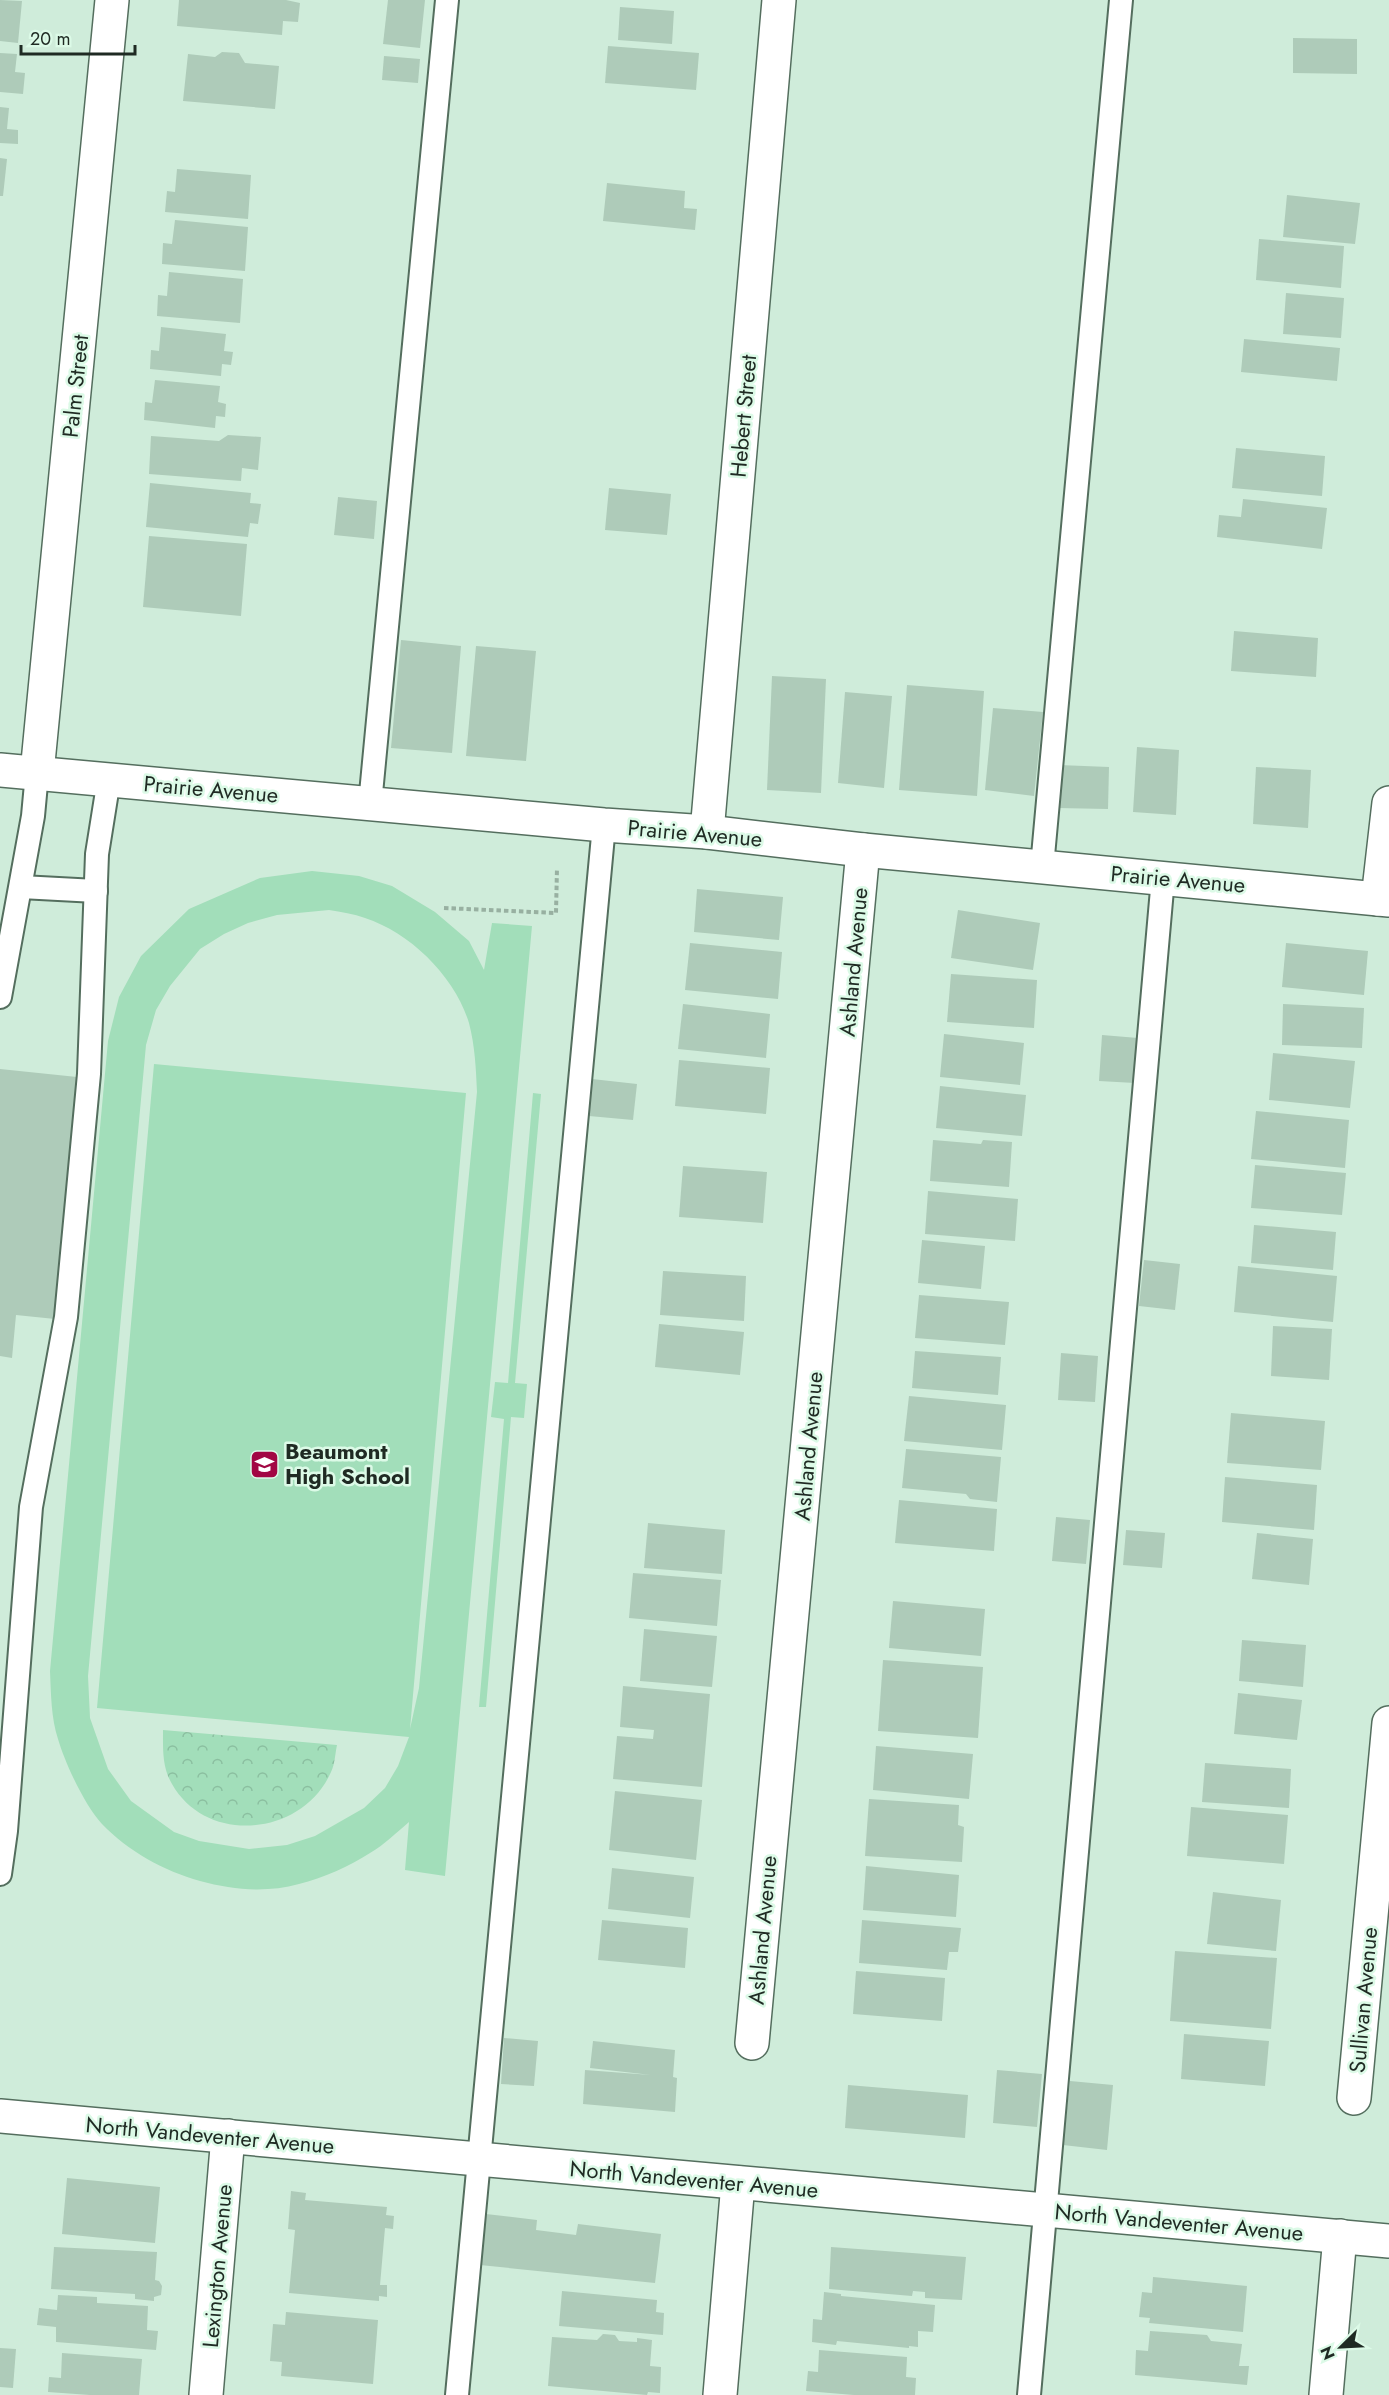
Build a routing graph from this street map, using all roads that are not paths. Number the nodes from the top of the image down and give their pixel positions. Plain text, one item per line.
1 (112, 0) edge
2 (447, 0) edge
3 (779, 0) edge
4 (1121, 0) edge
5 (0, 770) edge
6 (37, 773) junction
7 (109, 779) junction
8 (1389, 803) edge
9 (370, 804) junction
10 (604, 825) junction
11 (707, 832) junction
12 (864, 850) junction
13 (1042, 867) junction
14 (1163, 878) junction
15 (21, 887) junction
16 (96, 891) junction
17 (1384, 899) edge
18 (0, 998) edge
19 (1389, 1723) edge
20 (5, 1772) edge
21 (0, 1874) edge
22 (752, 2043) dead end
23 (1354, 2098) dead end
24 (0, 2116) edge
25 (228, 2136) junction
26 (478, 2159) junction
27 (738, 2182) junction
28 (1046, 2210) junction
29 (1340, 2236) junction
30 (1389, 2241) edge
31 (206, 2395) edge
32 (457, 2395) edge
33 (720, 2395) edge
34 (1029, 2395) edge
35 (1326, 2395) edge

1 - 6 street, Palm Street
2 - 9 lane
3 - 11 street, Hebert Street
4 - 13 lane
5 - 6 street, Prairie Avenue
6 - 7 street, Prairie Avenue
6 - 15 lane
7 - 9 street, Prairie Avenue
7 - 16 lane
8 - 17 street
9 - 10 street, Prairie Avenue
10 - 11 street, Prairie Avenue
10 - 26 lane
11 - 12 street, Prairie Avenue
12 - 13 street, Prairie Avenue
12 - 22 street, Ashland Avenue
13 - 14 street, Prairie Avenue
14 - 17 street, Prairie Avenue
14 - 28 lane
15 - 16 lane
15 - 18 lane
16 - 20 lane
19 - 23 street, Sullivan Avenue
20 - 21 lane
24 - 25 street, North Vandeventer Avenue
25 - 26 street, North Vandeventer Avenue
25 - 31 street, Lexington Avenue
26 - 27 street, North Vandeventer Avenue
26 - 32 lane
27 - 28 street, North Vandeventer Avenue
27 - 33 street
28 - 29 street, North Vandeventer Avenue
28 - 34 lane
29 - 30 street, North Vandeventer Avenue
29 - 35 street

